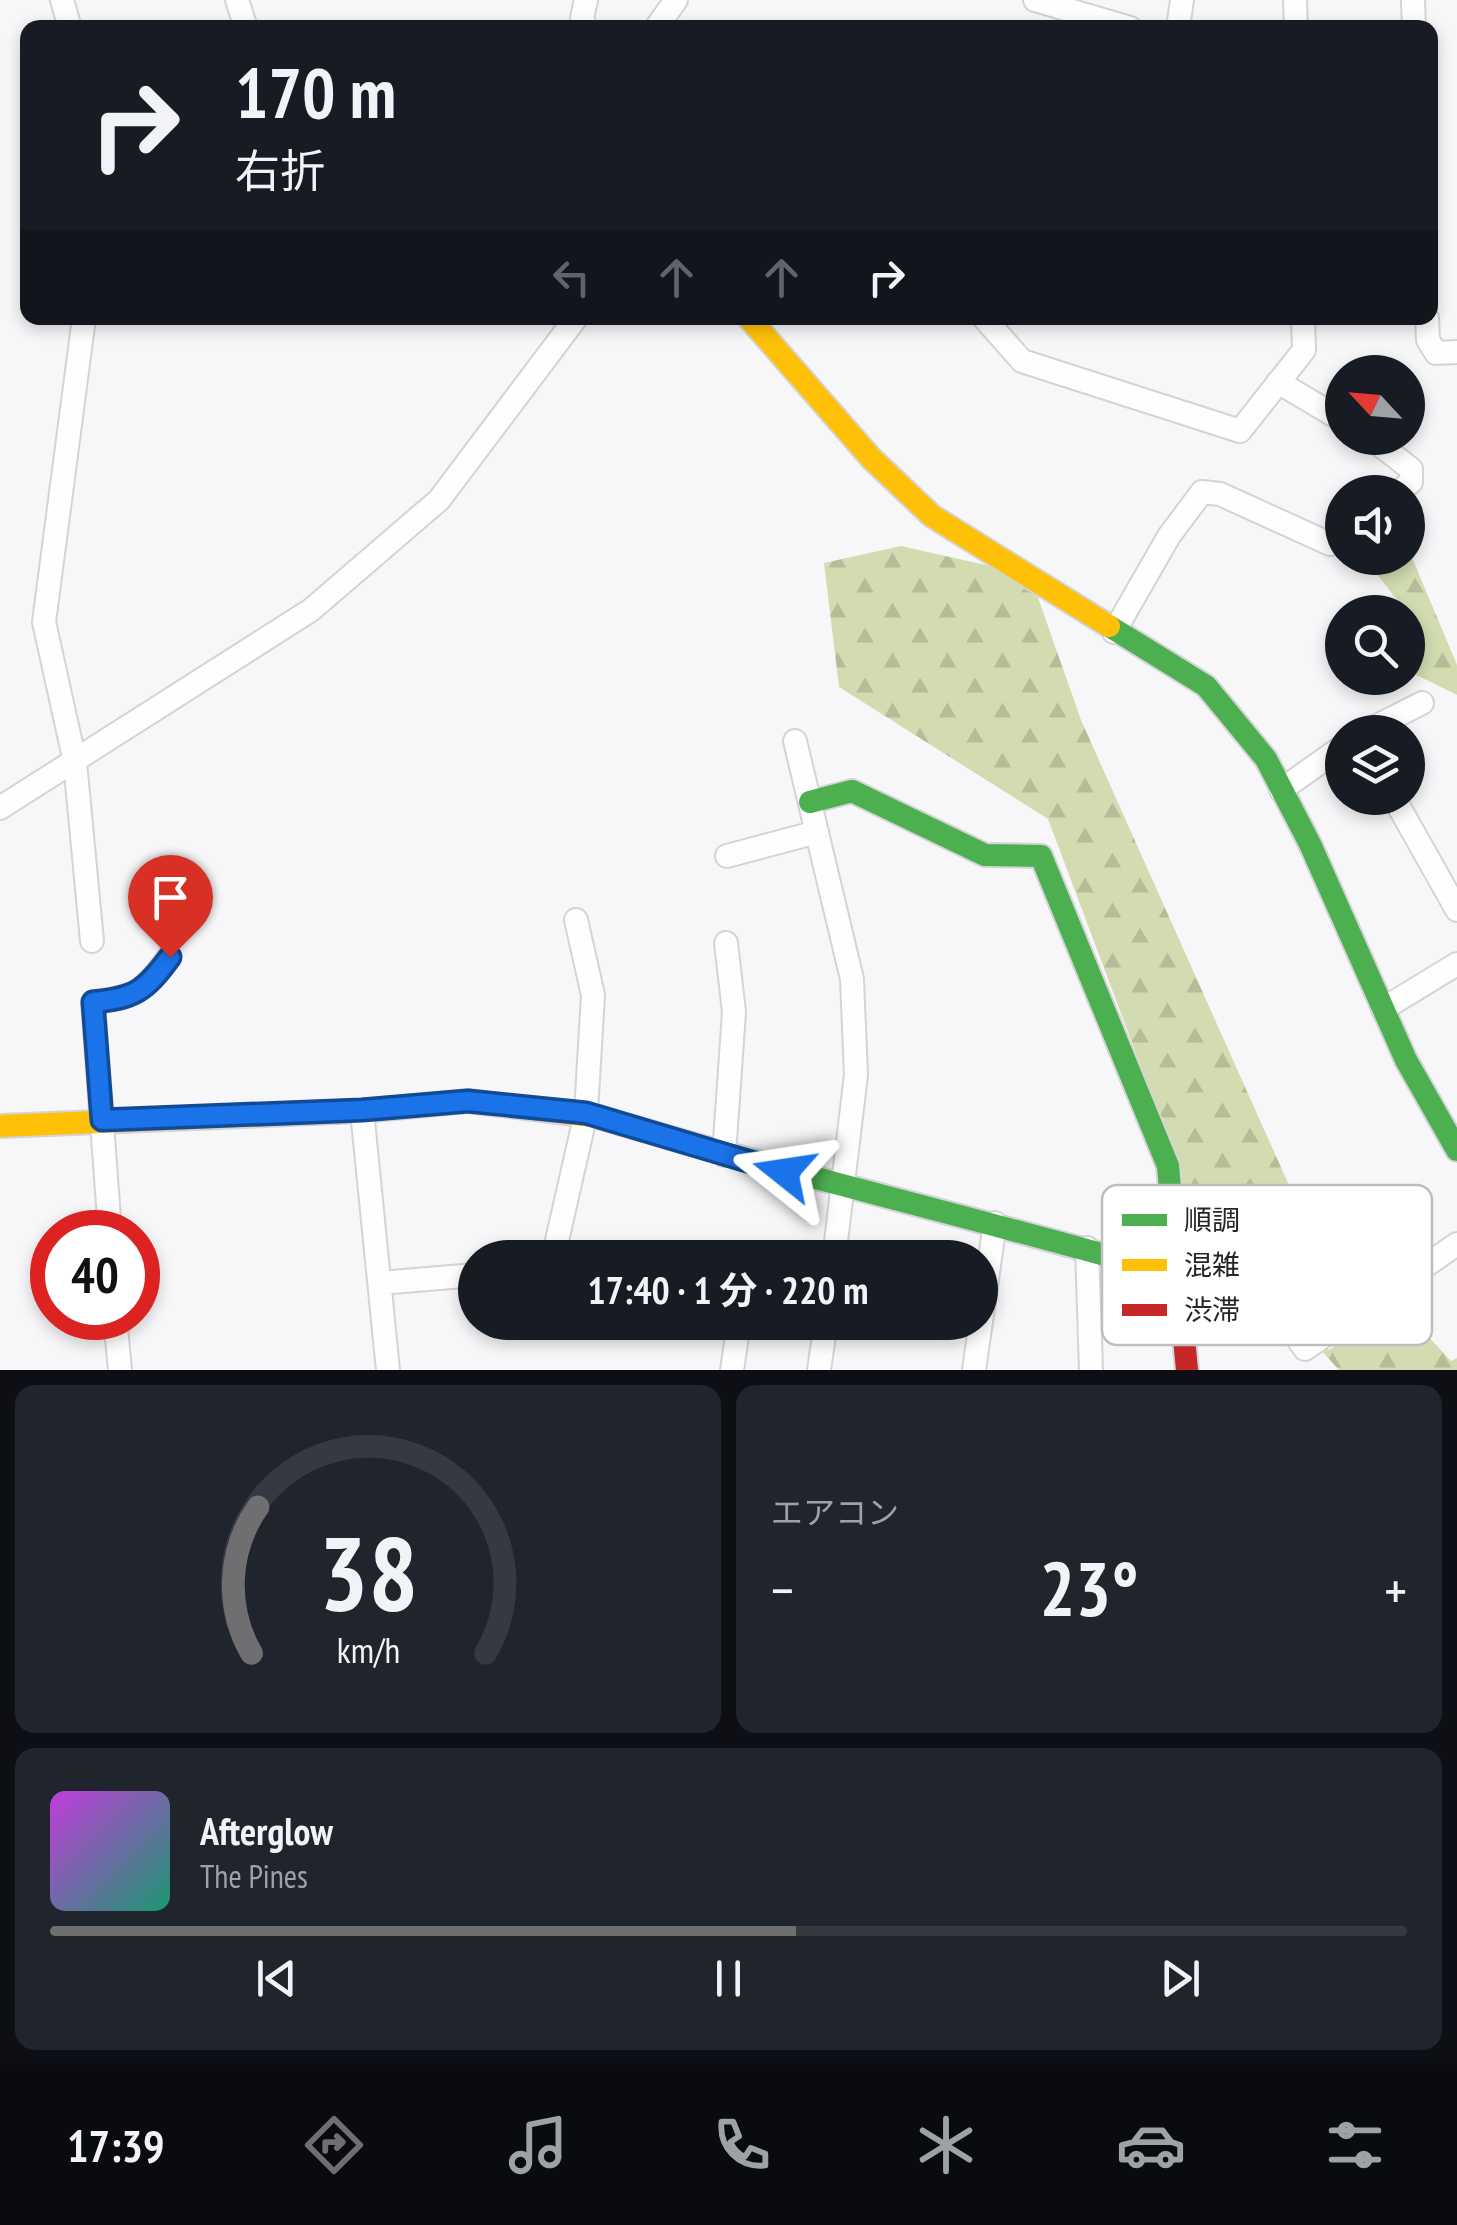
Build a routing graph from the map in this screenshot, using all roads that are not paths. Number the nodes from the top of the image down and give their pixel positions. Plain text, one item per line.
1 (1035, 0) edge
2 (1103, 20) edge
3 (83, 325) edge
4 (571, 325) edge
5 (755, 325) edge
6 (990, 325) edge
7 (1303, 325) edge
8 (1427, 325) edge
9 (1457, 352) edge
10 (1278, 382) junction
11 (1325, 410) edge
12 (1393, 455) edge
13 (1411, 475) edge
14 (1325, 542) edge
15 (1114, 632) junction
16 (1422, 703) dead end
17 (1398, 715) edge
18 (795, 741) dead end
19 (1325, 759) edge
20 (74, 762) junction
21 (1281, 790) junction
22 (810, 802) junction
23 (0, 808) edge
24 (1404, 815) edge
25 (817, 832) junction
26 (727, 856) dead end
27 (1457, 910) edge
28 (576, 920) dead end
29 (92, 942) dead end
30 (726, 943) dead end
31 (170, 957) dead end
32 (1457, 964) edge
33 (1383, 1010) junction
34 (362, 1110) junction
35 (586, 1113) junction
36 (102, 1120) junction
37 (0, 1126) edge
38 (1457, 1150) edge
39 (724, 1155) junction
40 (1170, 1185) edge
41 (844, 1188) junction
42 (108, 1210) edge
43 (995, 1223) junction
44 (557, 1240) edge
45 (837, 1240) edge
46 (1457, 1244) edge
47 (1086, 1248) junction
48 (1102, 1253) edge
49 (1432, 1263) edge
50 (458, 1276) edge
51 (380, 1283) junction
52 (118, 1340) edge
53 (736, 1340) edge
54 (823, 1340) edge
55 (1185, 1345) edge
56 (120, 1370) edge
57 (388, 1370) edge
58 (732, 1370) edge
59 (819, 1370) edge
60 (974, 1370) edge
61 (1092, 1370) edge
62 (1187, 1370) edge

1 - 2 street
3 - 20 street
4 - 20 street
5 - 15 street
6 - 10 street
7 - 10 street
8 - 9 street
10 - 11 street
12 - 13 street
14 - 15 street
15 - 21 street
16 - 17 street
18 - 22 street
19 - 21 street
20 - 23 street
20 - 29 street
21 - 33 street
22 - 25 street
22 - 40 street
24 - 27 street
25 - 26 street
25 - 41 street
28 - 35 street
30 - 39 street
31 - 36 street
32 - 33 street
33 - 38 street
34 - 35 street
34 - 36 street
34 - 51 street
35 - 39 street
35 - 44 street
36 - 37 street
36 - 42 street
39 - 41 street
41 - 43 street
41 - 45 street
43 - 47 street
43 - 60 street
46 - 49 street
47 - 48 street
47 - 61 street
50 - 51 street
51 - 57 street
52 - 56 street
53 - 58 street
54 - 59 street
55 - 62 street

